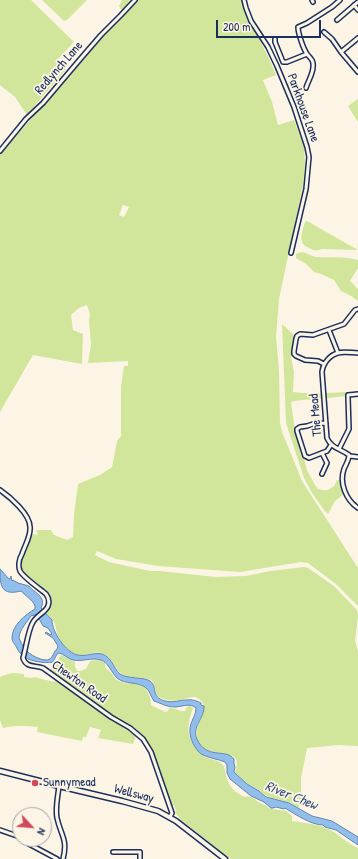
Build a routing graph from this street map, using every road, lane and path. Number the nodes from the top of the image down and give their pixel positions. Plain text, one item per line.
1 (135, 0) edge
2 (244, 0) edge
3 (340, 0) edge
4 (358, 2) edge
5 (354, 5) junction
6 (358, 10) edge
7 (336, 20) dead end
8 (324, 32) dead end
9 (358, 38) edge
10 (275, 39) dead end
11 (341, 52) junction
12 (307, 54) junction
13 (358, 72) edge
14 (306, 88) dead end
15 (0, 151) edge
16 (291, 253) dead end
17 (358, 309) edge
18 (329, 330) junction
19 (338, 353) junction
20 (358, 353) edge
21 (324, 364) junction
22 (358, 394) edge
23 (326, 424) junction
24 (331, 445) junction
25 (339, 449) junction
26 (322, 453) junction
27 (350, 456) junction
28 (358, 457) edge
29 (322, 474) dead end
30 (0, 490) edge
31 (358, 508) edge
32 (0, 771) edge
33 (59, 786) junction
34 (170, 817) junction
35 (0, 830) edge
36 (12, 834) edge
37 (34, 847) edge
38 (113, 852) dead end
39 (58, 859) edge
40 (63, 859) edge
41 (140, 859) edge
42 (224, 859) edge

1 - 15 street, Redlynch Lane
2 - 16 street, Parkhouse Lane
3 - 12 street
4 - 5 street
5 - 6 street
5 - 7 street
8 - 11 street
9 - 11 street
10 - 12 street
11 - 13 street
12 - 14 street
17 - 18 street
18 - 19 street
18 - 21 street
19 - 20 street
19 - 21 street
21 - 23 street, The Mead
22 - 25 street
23 - 24 street, The Mead
23 - 26 street
24 - 25 street, The Mead
24 - 26 street
25 - 27 street, The Mead
26 - 29 street
27 - 28 street
27 - 31 street
30 - 34 street, Chewton Road
32 - 33 main road, Wellsway
33 - 34 main road, Wellsway
33 - 40 street
34 - 42 main road, Wellsway
35 - 36 street
37 - 39 street
38 - 41 street

